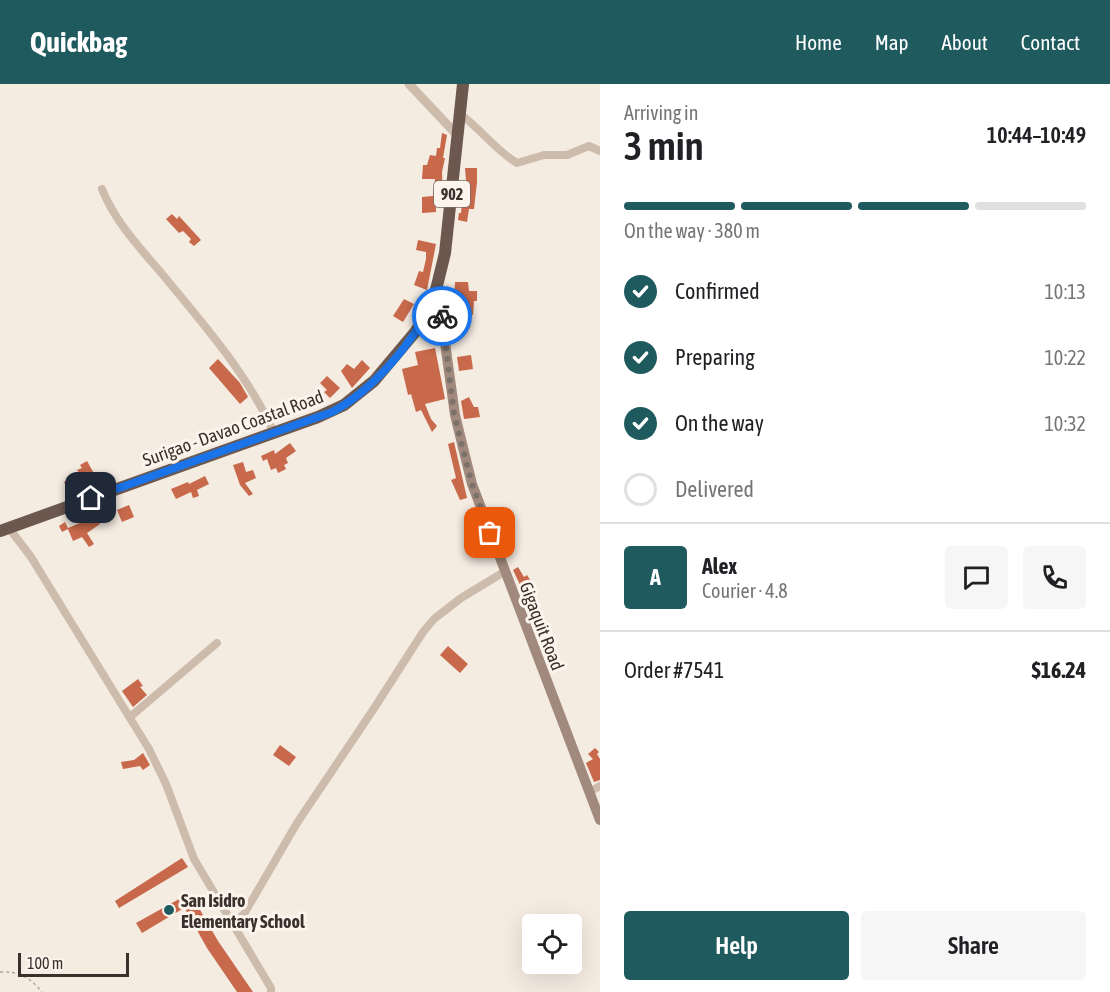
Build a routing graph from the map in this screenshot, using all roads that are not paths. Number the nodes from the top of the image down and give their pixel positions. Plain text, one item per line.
1 (410, 84) edge
2 (463, 84) edge
3 (460, 114) junction
4 (458, 136) junction
5 (600, 150) edge
6 (102, 189) dead end
7 (433, 302) junction
8 (274, 433) junction
9 (5, 529) edge
10 (504, 572) junction
11 (217, 643) dead end
12 (130, 717) junction
13 (600, 786) edge
14 (589, 792) junction
15 (600, 820) edge
16 (232, 924) junction
17 (271, 992) edge

1 - 4 street
2 - 3 highway, Surigao - Davao Coastal Road / 902
3 - 4 highway, Surigao - Davao Coastal Road / 902
3 - 5 street
4 - 7 highway, Surigao - Davao Coastal Road / 902
6 - 8 street
7 - 8 highway, Surigao - Davao Coastal Road / 902
7 - 10 main road, Gigaquit Road
8 - 9 highway, Surigao - Davao Coastal Road / 902
9 - 12 street
10 - 14 main road, Gigaquit Road
10 - 16 street
11 - 12 street
12 - 16 street
13 - 14 street
14 - 15 main road, Gigaquit Road
16 - 17 street

